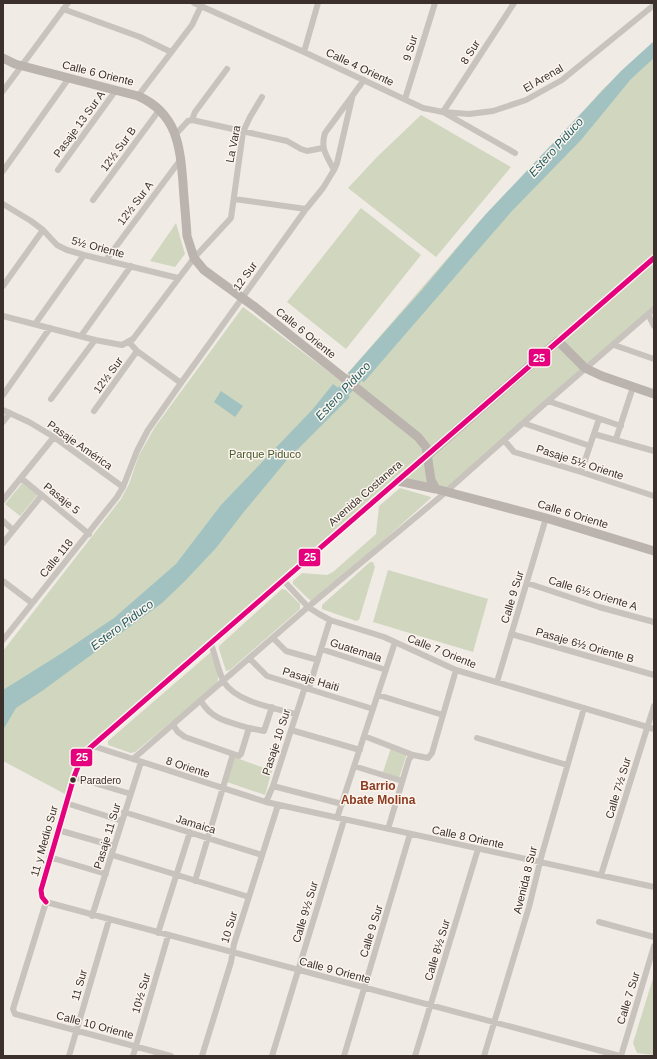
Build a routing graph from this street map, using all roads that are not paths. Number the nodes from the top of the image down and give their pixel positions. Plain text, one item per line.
1 (68, 3) edge
2 (194, 3) edge
3 (318, 3) edge
4 (435, 3) edge
5 (514, 3) edge
6 (202, 5) edge
7 (654, 5) edge
8 (63, 9) junction
9 (171, 52) junction
10 (304, 52) junction
11 (3, 58) edge
12 (21, 66) junction
13 (227, 69) dead end
14 (70, 78) junction
15 (364, 80) junction
16 (116, 90) junction
17 (3, 91) edge
18 (138, 96) junction
19 (353, 96) junction
20 (262, 97) dead end
21 (405, 99) junction
22 (160, 109) junction
23 (443, 112) junction
24 (192, 120) junction
25 (243, 132) junction
26 (176, 134) junction
27 (323, 148) junction
28 (515, 153) dead end
29 (181, 159) junction
30 (58, 170) dead end
31 (334, 170) junction
32 (3, 171) edge
33 (234, 199) junction
34 (93, 200) dead end
35 (4, 206) edge
36 (306, 209) junction
37 (43, 230) junction
38 (84, 255) junction
39 (194, 258) junction
40 (654, 258) edge
41 (106, 260) junction
42 (131, 266) junction
43 (178, 278) junction
44 (3, 286) edge
45 (242, 299) junction
46 (654, 309) edge
47 (648, 314) junction
48 (3, 317) edge
49 (35, 324) junction
50 (654, 326) edge
51 (50, 328) junction
52 (81, 336) junction
53 (95, 340) junction
54 (558, 341) junction
55 (129, 342) junction
56 (614, 345) junction
57 (137, 351) junction
58 (654, 359) edge
59 (586, 368) junction
60 (180, 383) junction
61 (633, 387) junction
62 (654, 394) edge
63 (3, 395) edge
64 (51, 399) dead end
65 (548, 401) junction
66 (3, 410) edge
67 (94, 411) dead end
68 (10, 414) junction
69 (599, 419) junction
70 (3, 422) edge
71 (523, 423) junction
72 (621, 426) junction
73 (594, 434) junction
74 (54, 437) junction
75 (616, 439) junction
76 (504, 440) junction
77 (590, 446) junction
78 (654, 451) edge
79 (428, 455) junction
80 (581, 472) junction
81 (22, 478) junction
82 (398, 481) junction
83 (122, 487) junction
84 (440, 490) junction
85 (42, 495) junction
86 (654, 496) edge
87 (3, 500) edge
88 (546, 518) junction
89 (3, 521) edge
90 (13, 530) junction
91 (89, 534) junction
92 (3, 543) edge
93 (654, 551) edge
94 (283, 580) junction
95 (3, 581) edge
96 (527, 583) junction
97 (32, 603) junction
98 (308, 606) junction
99 (330, 620) junction
100 (654, 622) edge
101 (511, 634) junction
102 (272, 638) junction
103 (3, 640) edge
104 (395, 642) junction
105 (211, 644) junction
106 (321, 648) junction
107 (250, 659) junction
108 (318, 660) junction
109 (386, 670) junction
110 (456, 670) junction
111 (654, 675) edge
112 (223, 681) junction
113 (497, 682) junction
114 (307, 688) junction
115 (378, 694) junction
116 (201, 701) junction
117 (654, 706) edge
118 (272, 708) junction
119 (373, 708) junction
120 (584, 708) junction
121 (296, 714) junction
122 (443, 715) junction
123 (173, 725) junction
124 (647, 727) junction
125 (249, 728) junction
126 (654, 729) edge
127 (291, 730) junction
128 (364, 736) junction
129 (477, 738) dead end
130 (93, 746) junction
131 (360, 750) junction
132 (236, 755) junction
133 (414, 755) junction
134 (133, 759) junction
135 (141, 762) junction
136 (567, 765) junction
137 (354, 766) junction
138 (74, 777) junction
139 (402, 781) junction
140 (273, 786) junction
141 (222, 788) junction
142 (131, 794) junction
143 (266, 802) junction
144 (66, 803) junction
145 (342, 804) junction
146 (278, 805) junction
147 (124, 812) junction
148 (341, 819) junction
149 (122, 821) junction
150 (388, 829) junction
151 (58, 830) junction
152 (190, 832) junction
153 (410, 834) junction
154 (208, 838) junction
155 (114, 846) junction
156 (478, 849) junction
157 (112, 855) junction
158 (262, 855) junction
159 (50, 858) junction
160 (540, 863) junction
161 (106, 874) junction
162 (601, 875) junction
163 (177, 876) junction
164 (195, 881) junction
165 (654, 887) edge
166 (248, 897) junction
167 (46, 902) junction
168 (92, 916) junction
169 (109, 920) junction
170 (599, 922) dead end
171 (158, 933) junction
172 (168, 936) junction
173 (654, 937) edge
174 (654, 946) edge
175 (232, 952) junction
176 (298, 970) junction
177 (364, 988) junction
178 (430, 1005) junction
179 (15, 1014) joint
180 (494, 1022) junction
181 (76, 1030) junction
182 (136, 1046) junction
183 (69, 1056) edge
184 (133, 1056) edge
185 (171, 1056) edge
186 (202, 1056) edge
187 (272, 1056) edge
188 (344, 1056) edge
189 (415, 1056) edge
190 (484, 1056) edge
191 (621, 1056) edge

1 - 8 street
2 - 6 street, Calle 4 Oriente
3 - 10 street
4 - 21 street, 9 Sur
5 - 23 street, 8 Sur
6 - 9 street
6 - 10 street, Calle 4 Oriente
7 - 23 street, El Arenal
8 - 9 street
8 - 12 street
9 - 18 street
10 - 15 street, Calle 4 Oriente
11 - 12 main road, Calle 6 Oriente
12 - 14 main road, Calle 6 Oriente
12 - 17 street
13 - 24 street
14 - 16 main road, Calle 6 Oriente
14 - 32 street
15 - 19 street
15 - 21 street, Calle 4 Oriente
16 - 18 main road, Calle 6 Oriente
16 - 30 street, Pasaje 13 Sur A
18 - 22 main road, Calle 6 Oriente
19 - 27 street
19 - 31 street, 12 Sur
20 - 25 street, La Vara
21 - 23 street, Calle 4 Oriente
22 - 26 main road, Calle 6 Oriente
22 - 34 street, 12½ Sur B
23 - 28 street, Calle 4 Oriente
24 - 25 street
24 - 26 street
25 - 27 street
25 - 33 street, La Vara
26 - 29 main road, Calle 6 Oriente
27 - 31 street
29 - 39 main road, Calle 6 Oriente
29 - 41 street, 12½ Sur A
31 - 36 street, 12 Sur
33 - 36 street
33 - 39 street, La Vara
35 - 37 street, 5½ Oriente
36 - 45 street, 12 Sur
37 - 38 street, 5½ Oriente
37 - 44 street
38 - 41 street, 5½ Oriente
38 - 49 street
39 - 43 street, La Vara
39 - 45 main road, Calle 6 Oriente
40 - 54 street, Avenida Costanera
41 - 42 street, 5½ Oriente
42 - 43 street, 5½ Oriente
42 - 52 street
43 - 55 street, La Vara
45 - 60 street, 12 Sur
45 - 79 main road, Calle 6 Oriente
46 - 47 street
47 - 50 street
47 - 56 street
48 - 49 street
49 - 51 street
51 - 52 street
51 - 63 street
52 - 53 street
53 - 55 street
53 - 64 street
54 - 59 main road
54 - 79 main road, Avenida Costanera
55 - 57 street
56 - 58 street
56 - 59 street
57 - 60 street
57 - 67 street, 12½ Sur
59 - 61 main road
59 - 65 street
60 - 83 street, 12 Sur
61 - 62 main road
61 - 72 street
65 - 69 street
65 - 71 street
66 - 68 street, Pasaje América
68 - 70 street
68 - 74 street, Pasaje América
69 - 72 street
69 - 73 street
71 - 76 street
71 - 77 street
72 - 75 street
73 - 75 street
73 - 77 street
74 - 81 street
74 - 83 street, Pasaje América
75 - 78 street
76 - 80 street, Pasaje 5½ Oriente
76 - 84 street
77 - 80 street
79 - 82 street, Avenida Costanera
79 - 84 main road, Calle 6 Oriente
80 - 86 street, Pasaje 5½ Oriente
81 - 85 street, Pasaje 5
81 - 87 street
82 - 84 main road
82 - 94 street, Avenida Costanera
83 - 91 street, Calle 118
84 - 88 main road, Calle 6 Oriente
84 - 98 street
85 - 90 street
85 - 91 street, Pasaje 5
88 - 93 main road, Calle 6 Oriente
88 - 96 street, Calle 9 Sur
89 - 90 street
90 - 92 street
91 - 97 street, Calle 118
94 - 98 street, Calle 7 Oriente
94 - 105 street, Avenida Costanera
95 - 97 street
96 - 100 street, Calle 6½ Oriente A
96 - 101 street, Calle 9 Sur
97 - 103 street, Calle 118
98 - 99 street, Calle 7 Oriente
98 - 102 street
99 - 104 street, Calle 7 Oriente
99 - 106 street, Pasaje 10 Sur
101 - 111 street, Pasaje 6½ Oriente B
101 - 113 street, Calle 9 Sur
102 - 107 street
102 - 108 street
104 - 109 street, Calle 9½ Sur
104 - 110 street, Calle 7 Oriente
105 - 112 street
105 - 130 street, Avenida Costanera
106 - 108 street, Pasaje 10 Sur
106 - 109 street, Guatemala
107 - 112 street
107 - 114 street, Pasaje Haiti
108 - 114 street, Pasaje 10 Sur
109 - 115 street, Calle 9½ Sur
110 - 113 street, Calle 7 Oriente
110 - 122 street
112 - 116 street
112 - 118 street
113 - 120 street, Calle 7 Oriente
114 - 119 street, Pasaje Haiti
114 - 121 street, Pasaje 10 Sur
115 - 119 street, Calle 9½ Sur
115 - 122 street
116 - 123 street
116 - 125 street
117 - 124 street, Calle 7½ Sur
118 - 121 street
118 - 125 street
119 - 128 street, Calle 9½ Sur
120 - 124 street, Calle 7 Oriente
120 - 136 street, Avenida 8 Sur
121 - 127 street, Pasaje 10 Sur
122 - 133 street
123 - 132 street
123 - 134 street
124 - 126 street, Calle 7 Oriente
124 - 162 street, Calle 7½ Sur
125 - 132 street
127 - 131 street
127 - 140 street, Pasaje 10 Sur
128 - 131 street, Calle 9½ Sur
128 - 133 street
129 - 136 street
130 - 134 street, 8 Oriente
130 - 138 street, 11 y Medio Sur
131 - 137 street, Calle 9½ Sur
132 - 141 street
133 - 139 street
134 - 135 street, 8 Oriente
135 - 141 street, 8 Oriente
135 - 142 street, Pasaje 11 Sur
136 - 160 street, Avenida 8 Sur
137 - 139 street
137 - 145 street, Calle 9½ Sur
138 - 142 street
138 - 144 street, 11 y Medio Sur
139 - 150 street
140 - 143 street, Pasaje 10 Sur
140 - 145 street
141 - 143 street, 8 Oriente
141 - 154 street
142 - 147 street, Pasaje 11 Sur
143 - 146 street, 8 Oriente
144 - 149 street
144 - 151 street, 11 y Medio Sur
145 - 148 street, Calle 9½ Sur
146 - 148 street, Calle 8 Oriente
146 - 158 street, 10 Sur
147 - 149 street, Pasaje 11 Sur
147 - 152 street, Jamaica
148 - 150 street, Calle 8 Oriente
148 - 176 street, Calle 9½ Sur
149 - 155 street, Pasaje 11 Sur
150 - 153 street, Calle 8 Oriente
151 - 155 street
151 - 159 street, 11 y Medio Sur
152 - 154 street, Jamaica
152 - 163 street
153 - 156 street, Calle 8 Oriente
153 - 177 street, Calle 9 Sur
154 - 158 street, Jamaica
154 - 164 street
155 - 157 street, Pasaje 11 Sur
156 - 160 street, Calle 8 Oriente
156 - 178 street, Calle 8½ Sur
157 - 161 street, Pasaje 11 Sur
157 - 163 street
158 - 166 street, 10 Sur
159 - 161 street
159 - 167 street, 11 y Medio Sur
160 - 162 street, Calle 8 Oriente
160 - 180 street, Avenida 8 Sur
161 - 168 street, Pasaje 11 Sur
162 - 165 street, Calle 8 Oriente
163 - 164 street
163 - 171 street
164 - 166 street
166 - 175 street, 10 Sur
167 - 168 street, Calle 9 Oriente
167 - 179 street, 11 y Medio Sur
168 - 169 street, Calle 9 Oriente
169 - 171 street, Calle 9 Oriente
169 - 181 street, 11 Sur
170 - 173 street
171 - 172 street, Calle 9 Oriente
172 - 175 street, Calle 9 Oriente
172 - 182 street, 10½ Sur
174 - 191 street, Calle 7 Sur
175 - 176 street, Calle 9 Oriente
175 - 186 street, 10 Sur
176 - 177 street, Calle 9 Oriente
176 - 187 street, Calle 9½ Sur
177 - 178 street, Calle 9 Oriente
177 - 188 street, Calle 9 Sur
178 - 180 street, Calle 9 Oriente
178 - 189 street, Calle 8½ Sur
179 - 181 street, Calle 10 Oriente
180 - 190 street, Avenida 8 Sur
180 - 191 street, Calle 9 Oriente
181 - 182 street, Calle 10 Oriente
181 - 183 street, 11 Sur
182 - 184 street, 10½ Sur
182 - 185 street, Calle 10 Oriente

